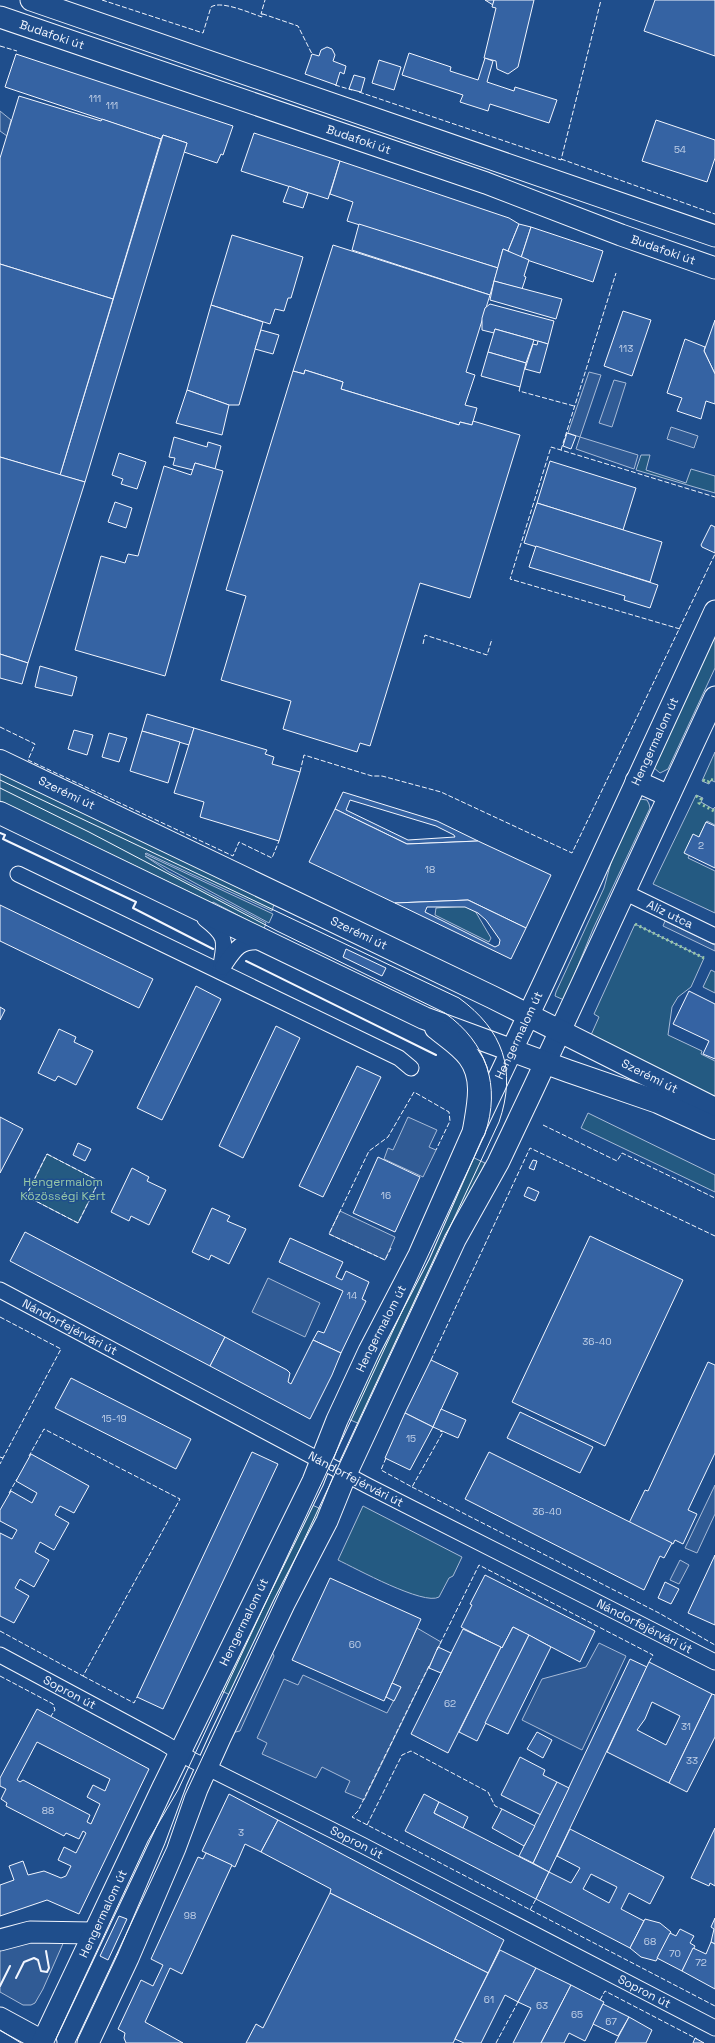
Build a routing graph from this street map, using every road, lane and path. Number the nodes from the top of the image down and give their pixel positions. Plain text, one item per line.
1 (30, 0) edge
2 (0, 16) edge
3 (257, 79) junction
4 (249, 101) junction
5 (569, 185) junction
6 (630, 207) junction
7 (560, 212) junction
8 (620, 235) junction
9 (715, 236) edge
10 (715, 268) edge
11 (715, 611) edge
12 (715, 697) edge
13 (0, 761) edge
14 (636, 781) junction
15 (669, 796) junction
16 (0, 813) edge
17 (18, 874) dead end
18 (624, 892) junction
19 (174, 896) junction
20 (715, 936) edge
21 (271, 943) junction
22 (220, 971) junction
23 (528, 1016) junction
24 (424, 1018) junction
25 (559, 1031) junction
26 (512, 1051) junction
27 (545, 1062) junction
28 (411, 1068) dead end
29 (715, 1108) edge
30 (715, 1128) edge
31 (474, 1130) junction
32 (0, 1290) edge
33 (322, 1461) junction
34 (346, 1474) junction
35 (0, 1655) edge
36 (715, 1662) edge
37 (180, 1754) junction
38 (207, 1767) junction
39 (93, 1933) junction
40 (0, 1940) edge
41 (0, 2018) edge
42 (715, 2028) edge
43 (44, 2042) edge
44 (88, 2043) edge

1 - 3 main road, Budafoki út
2 - 4 main road, Budafoki út
3 - 4 main road
3 - 5 main road, Budafoki út
4 - 7 main road, Budafoki út
5 - 6 main road, Budafoki út
5 - 7 main road
6 - 8 main road
6 - 9 main road, Budafoki út
7 - 8 main road, Budafoki út
8 - 10 main road, Budafoki út
11 - 14 main road, Hengermalom út
12 - 15 main road
13 - 23 main road, Szerémi út
14 - 15 main road
14 - 23 main road, Hengermalom út
15 - 18 main road
16 - 19 main road, Szerémi út
17 - 22 street
18 - 20 street, Alíz utca
18 - 25 main road
19 - 21 main road, Szerémi út
19 - 22 street
21 - 22 street
21 - 24 main road, Szerémi út
22 - 28 street
23 - 25 main road, Szerémi út
23 - 26 main road, Hengermalom út
24 - 26 main road, Szerémi út
24 - 31 main road
25 - 27 main road
25 - 29 main road, Szerémi út
26 - 27 main road, Szerémi út
26 - 31 main road, Hengermalom út
27 - 30 main road, Szerémi út
27 - 34 main road
31 - 33 main road, Hengermalom út
32 - 33 street, Nándorfejérvári út
33 - 34 street, Nándorfejérvári út
33 - 37 main road, Hengermalom út
34 - 36 street, Nándorfejérvári út
34 - 38 main road
35 - 37 street, Sopron út
37 - 38 street, Sopron út
37 - 39 main road, Hengermalom út
38 - 42 street, Sopron út
38 - 44 main road
39 - 40 main road
39 - 43 main road, Hengermalom út
41 - 43 main road

